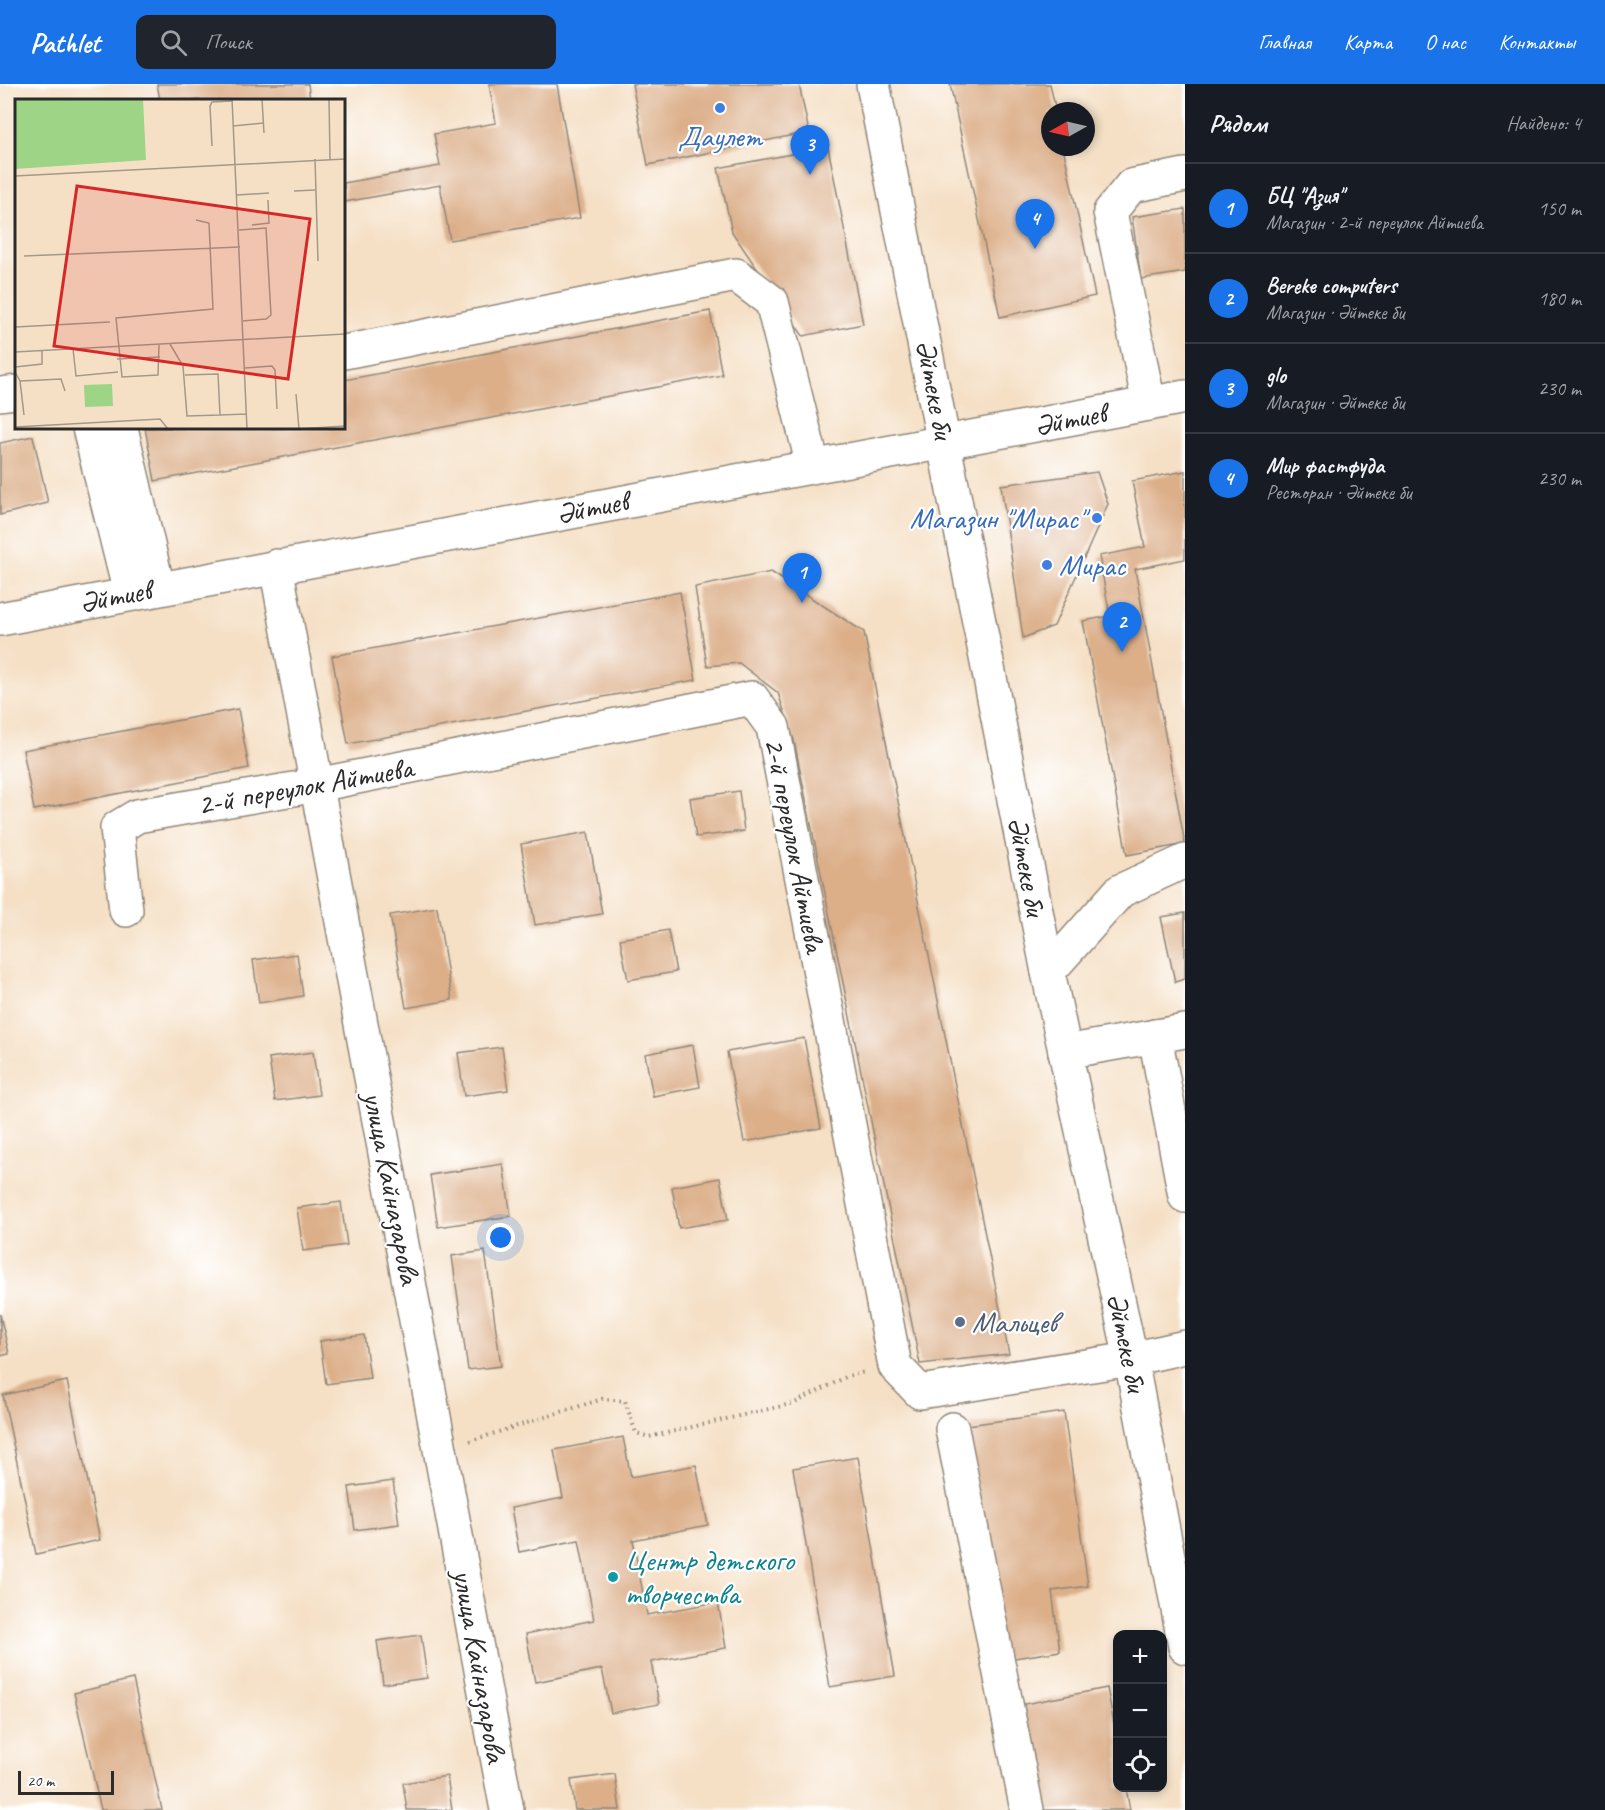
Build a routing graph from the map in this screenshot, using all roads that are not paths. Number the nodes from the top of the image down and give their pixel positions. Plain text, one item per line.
1 (873, 84) edge
2 (1185, 175) edge
3 (345, 352) edge
4 (15, 392) edge
5 (0, 394) edge
6 (1185, 398) edge
7 (1149, 404) junction
8 (89, 429) edge
9 (121, 429) edge
10 (945, 442) junction
11 (813, 466) junction
12 (276, 566) junction
13 (144, 591) junction
14 (0, 619) edge
15 (316, 785) junction
16 (1185, 861) edge
17 (126, 910) dead end
18 (1048, 972) junction
19 (1170, 1034) edge
20 (1065, 1052) junction
21 (1185, 1196) edge
22 (1185, 1347) edge
23 (1131, 1359) junction
24 (952, 1430) dead end
25 (1185, 1647) edge
26 (507, 1810) edge
27 (1027, 1810) edge

1 - 10 street, Әйтеке би
2 - 7 street
3 - 11 street
4 - 5 street
6 - 7 street, Әйтиев
7 - 10 street, Әйтиев
8 - 13 street
9 - 13 street
10 - 11 street, Әйтиев
10 - 18 street, Әйтеке би
11 - 12 street, Әйтиев
12 - 13 street, Әйтиев
12 - 15 street, улица Кайназарова
13 - 14 street, Әйтиев
15 - 17 street, 2-й переулок Айтиева
15 - 23 street, 2-й переулок Айтиева
15 - 26 street, улица Кайназарова
16 - 18 street
18 - 20 street, Әйтеке би
19 - 20 street
19 - 21 street
20 - 23 street, Әйтеке би
22 - 23 street
23 - 25 street, Әйтеке би
24 - 27 street

